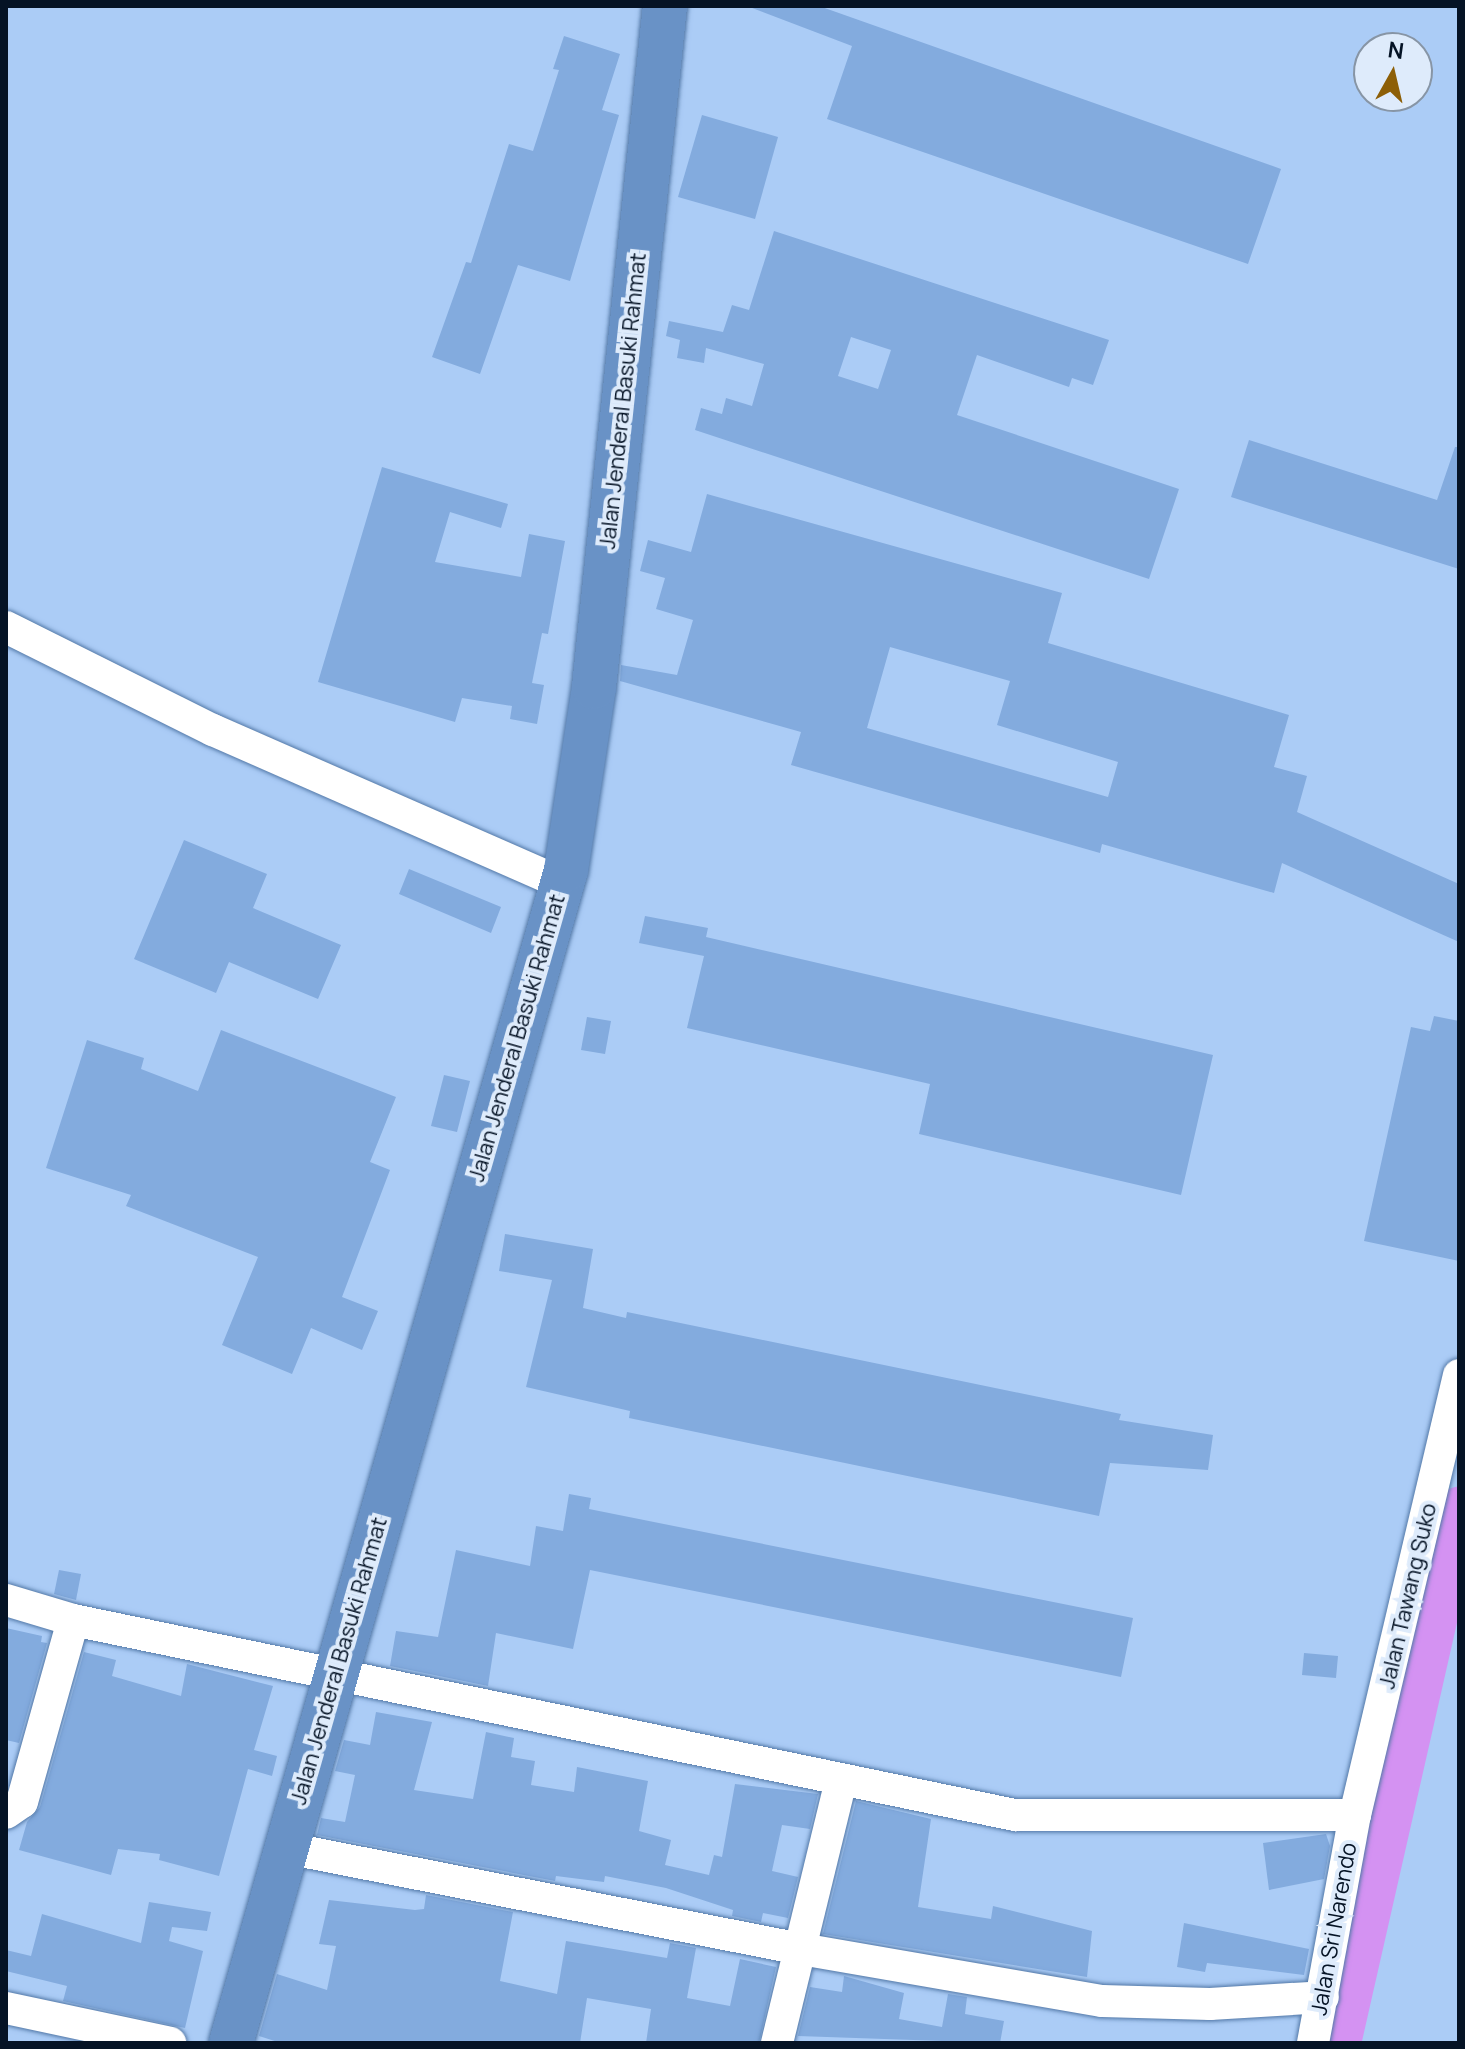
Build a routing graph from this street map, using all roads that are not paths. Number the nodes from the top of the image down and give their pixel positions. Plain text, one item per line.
1 (665, 6) edge
2 (6, 627) edge
3 (563, 884) junction
4 (1459, 1375) edge
5 (6, 1600) edge
6 (73, 1620) junction
7 (336, 1676) junction
8 (841, 1781) junction
9 (6, 1813) edge
10 (1355, 1815) junction
11 (286, 1848) junction
12 (801, 1949) junction
13 (1323, 1997) junction
14 (6, 2008) edge
15 (170, 2043) edge
16 (231, 2043) edge
17 (777, 2043) edge
18 (1313, 2043) edge

1 - 3 highway, Jalan Jenderal Basuki Rahmat
2 - 3 street
3 - 7 highway, Jalan Jenderal Basuki Rahmat
4 - 10 street, Jalan Tawang Suko
5 - 6 street
6 - 7 street
6 - 9 street
7 - 8 street
7 - 11 highway, Jalan Jenderal Basuki Rahmat
8 - 10 street
8 - 12 street
10 - 13 street, Jalan Sri Narendo
11 - 12 street
11 - 16 highway, Jalan Jenderal Basuki Rahmat
12 - 13 street
12 - 17 street
13 - 18 street, Jalan Sri Narendo
14 - 15 street

